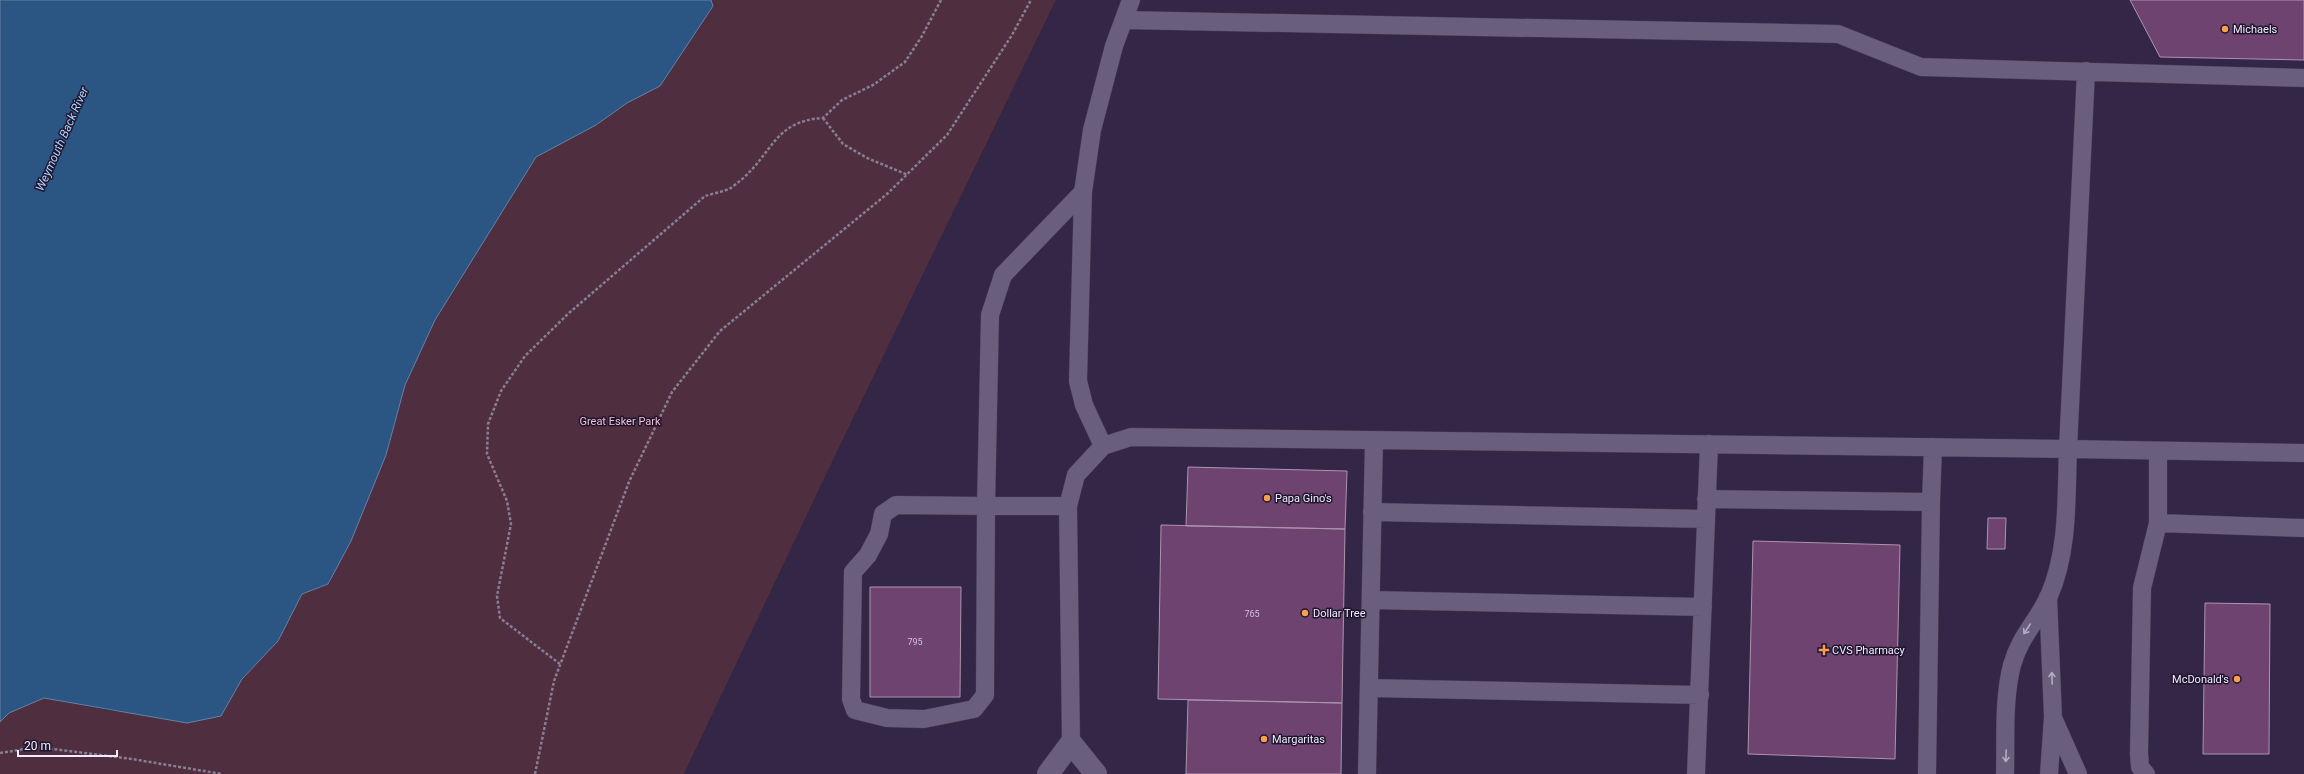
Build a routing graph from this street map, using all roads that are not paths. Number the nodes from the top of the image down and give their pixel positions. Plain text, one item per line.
1 (1131, 0) edge
2 (1124, 20) junction
3 (2086, 71) junction
4 (2304, 78) edge
5 (1083, 192) junction
6 (1374, 440) junction
7 (1708, 444) junction
8 (1103, 446) junction
9 (1933, 447) junction
10 (2068, 449) junction
11 (2158, 451) junction
12 (2304, 453) edge
13 (1706, 499) junction
14 (1931, 502) junction
15 (986, 506) junction
16 (1068, 506) junction
17 (1372, 512) junction
18 (1706, 519) junction
19 (2158, 523) junction
20 (2304, 528) edge
21 (2048, 597) junction
22 (1370, 600) junction
23 (1703, 607) junction
24 (1369, 688) junction
25 (1700, 695) junction
26 (2053, 717) junction
27 (1071, 743) junction
28 (1048, 774) edge
29 (1096, 774) edge
30 (1367, 774) edge
31 (1696, 774) edge
32 (1927, 774) edge
33 (2005, 774) edge
34 (2049, 774) edge
35 (2078, 774) edge
36 (2146, 774) edge

1 - 2 lane
2 - 3 lane
2 - 5 lane
3 - 4 lane
3 - 10 lane
5 - 8 lane
5 - 15 lane
6 - 7 lane
6 - 8 lane
6 - 17 lane
7 - 9 lane
7 - 13 lane
8 - 16 lane
9 - 10 lane
9 - 14 lane
10 - 11 lane
10 - 21 lane
11 - 12 lane
11 - 19 lane
13 - 14 lane
13 - 18 lane
14 - 32 lane
15 - 15 lane
15 - 16 lane
16 - 27 lane
17 - 18 lane
17 - 22 lane
18 - 23 lane
19 - 20 lane
19 - 36 lane
26 -> 21 lane
21 -> 33 lane
22 - 23 lane
22 - 24 lane
23 - 25 lane
24 - 25 lane
24 - 30 lane
25 - 31 lane
26 - 34 lane
26 - 35 lane
27 - 28 street
27 - 29 street

